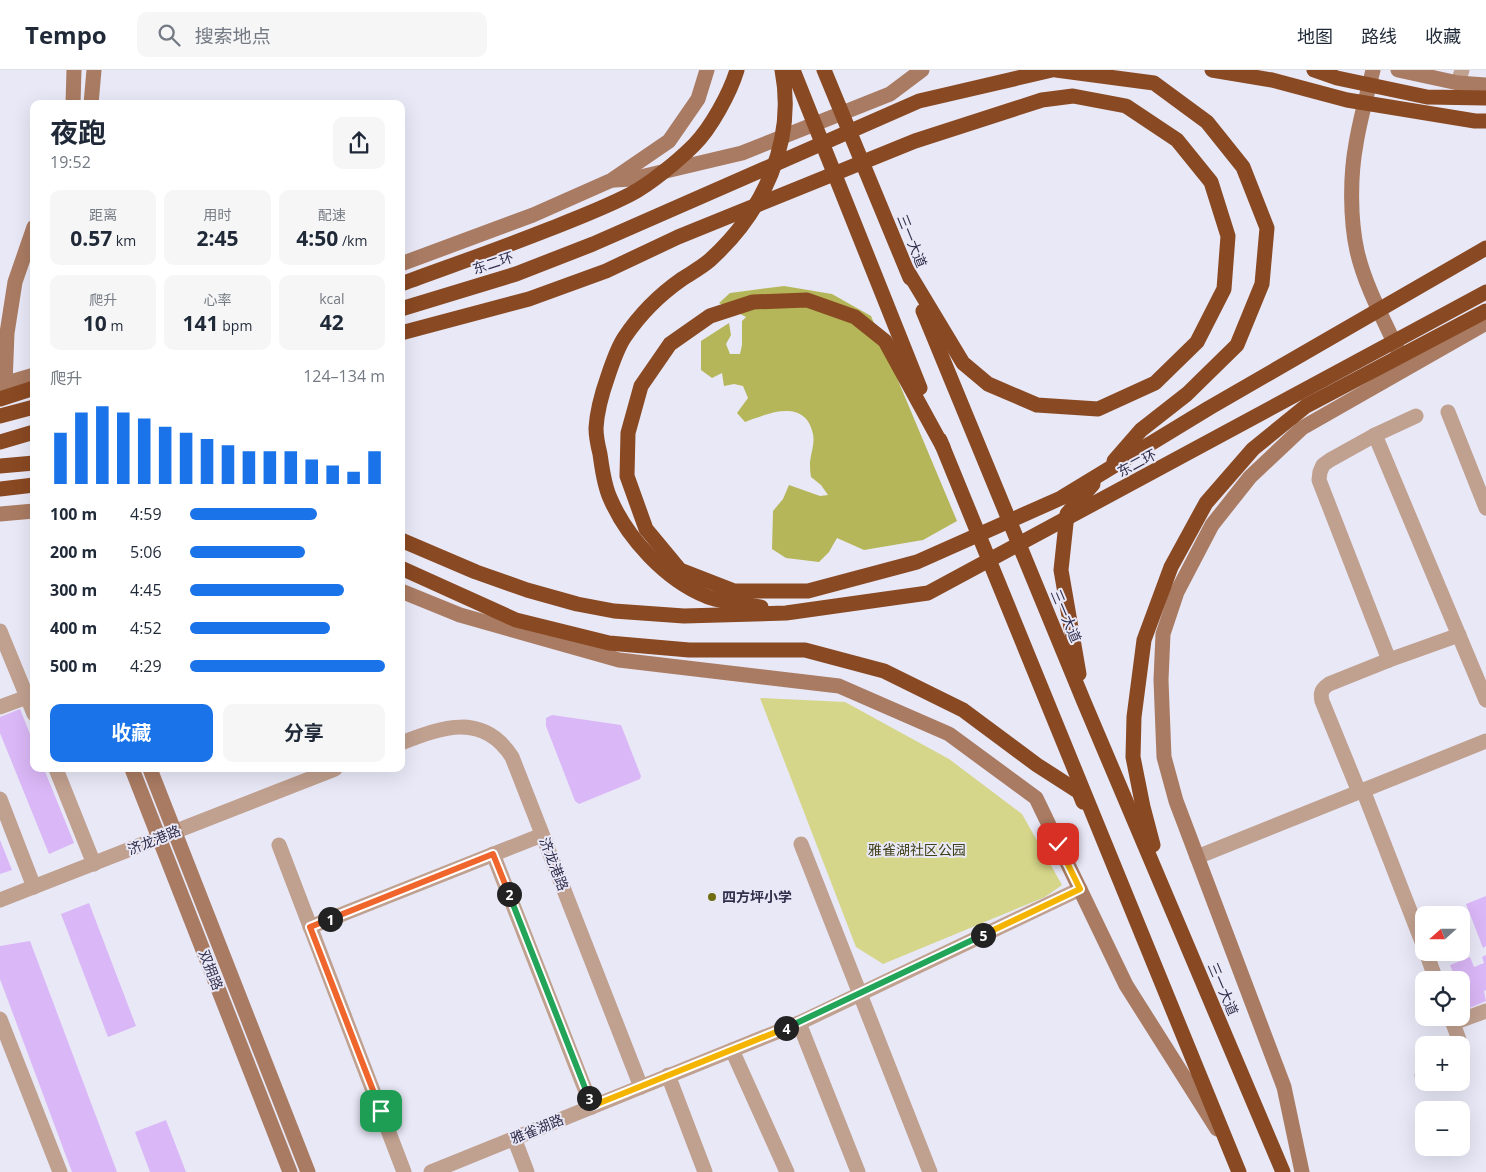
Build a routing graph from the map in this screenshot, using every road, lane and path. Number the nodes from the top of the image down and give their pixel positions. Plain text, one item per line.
1 (74, 70) edge
2 (94, 70) edge
3 (707, 70) edge
4 (737, 70) edge
5 (782, 70) edge
6 (793, 70) edge
7 (824, 70) edge
8 (922, 70) edge
9 (1054, 70) edge
10 (1212, 70) edge
11 (1314, 70) edge
12 (1373, 70) edge
13 (1398, 70) edge
14 (1460, 76) edge
15 (1486, 85) edge
16 (1486, 98) edge
17 (73, 100) edge
18 (91, 100) edge
19 (1486, 121) edge
20 (612, 180) junction
21 (30, 239) edge
22 (1486, 248) edge
23 (405, 263) edge
24 (906, 270) junction
25 (405, 283) edge
26 (1486, 292) edge
27 (405, 307) edge
28 (1486, 310) edge
29 (1486, 323) edge
30 (405, 332) edge
31 (1405, 368) junction
32 (30, 376) edge
33 (2, 384) edge
34 (30, 389) edge
35 (0, 399) edge
36 (30, 408) edge
37 (1448, 412) dead end
38 (0, 416) edge
39 (1416, 416) dead end
40 (30, 433) edge
41 (1375, 435) junction
42 (0, 442) edge
43 (943, 447) junction
44 (30, 463) edge
45 (0, 466) edge
46 (30, 485) edge
47 (0, 489) edge
48 (1486, 508) edge
49 (30, 513) edge
50 (0, 514) edge
51 (405, 542) edge
52 (405, 570) edge
53 (405, 593) edge
54 (786, 613) junction
55 (0, 631) edge
56 (1459, 635) junction
57 (1389, 660) junction
58 (27, 697) junction
59 (1486, 700) edge
60 (1084, 702) junction
61 (30, 704) edge
62 (0, 707) edge
63 (1486, 740) edge
64 (405, 741) edge
65 (57, 772) edge
66 (133, 772) edge
67 (151, 772) edge
68 (327, 772) edge
69 (1361, 791) junction
70 (0, 799) edge
71 (175, 831) junction
72 (542, 835) junction
73 (159, 838) junction
74 (801, 844) dead end
75 (278, 845) dead end
76 (493, 854) junction
77 (1197, 857) junction
78 (94, 864) junction
79 (34, 888) junction
80 (1080, 889) junction
81 (0, 900) edge
82 (1168, 900) junction
83 (1415, 925) edge
84 (310, 927) junction
85 (1145, 940) junction
86 (859, 994) junction
87 (1486, 1011) edge
88 (1470, 1015) edge
89 (0, 1019) edge
90 (799, 1023) junction
91 (732, 1050) junction
92 (668, 1076) junction
93 (641, 1087) junction
94 (592, 1106) junction
95 (514, 1138) junction
96 (1228, 1147) junction
97 (60, 1172) edge
98 (290, 1172) edge
99 (308, 1172) edge
100 (404, 1172) edge
101 (430, 1172) edge
102 (526, 1172) edge
103 (705, 1172) edge
104 (787, 1172) edge
105 (858, 1172) edge
106 (930, 1172) edge
107 (1239, 1172) edge
108 (1283, 1172) edge
109 (1302, 1172) edge

1 - 17 street
2 - 18 street
3 - 20 street
4 - 25 highway
5 - 54 highway
6 - 43 highway
7 - 24 highway, 三一大道
8 - 20 street
9 - 27 highway, 东二环
9 - 60 highway
10 - 19 highway
11 - 16 highway
12 - 31 street
13 - 14 street
14 - 15 street
20 - 23 street
21 - 33 street
22 - 43 highway
24 - 30 highway
24 - 60 highway, 三一大道
26 - 54 highway, 东二环
28 - 82 highway
29 - 31 street
31 - 77 street
32 - 33 street
34 - 35 highway
36 - 38 highway
37 - 48 street
39 - 41 street
40 - 42 highway
41 - 56 street
41 - 57 street
43 - 85 highway
44 - 45 highway
46 - 47 highway
49 - 50 street
51 - 54 highway
52 - 85 highway
53 - 80 street
55 - 58 street
56 - 57 street
56 - 59 street
57 - 69 street
58 - 61 street
58 - 62 street
60 - 82 highway, 三一大道
63 - 69 street
64 - 72 street, 济龙港路
65 - 78 street
66 - 73 street, 双拥路
67 - 71 street, 双拥路
68 - 71 street, 济龙港路
69 - 77 street
69 - 83 street
70 - 79 street
71 - 73 street, 济龙港路
71 - 99 street, 双拥路
72 - 76 street
72 - 93 street, 济龙港路
73 - 78 street, 济龙港路
73 - 98 street, 双拥路
74 - 86 street
75 - 84 street
76 - 84 street
76 - 94 street
77 - 109 street
78 - 79 street, 济龙港路
79 - 81 street, 济龙港路
80 - 86 street, 雅雀湖路
80 - 96 street
82 - 108 highway, 三一大道
84 - 100 street
85 - 96 highway
86 - 90 street, 雅雀湖路
86 - 106 street
87 - 88 street
89 - 97 street
90 - 91 street, 雅雀湖路
90 - 105 street
91 - 92 street, 雅雀湖路
91 - 104 street
92 - 93 street, 雅雀湖路
92 - 103 street
93 - 94 street, 雅雀湖路
94 - 95 street, 雅雀湖路
95 - 101 street, 雅雀湖路
95 - 102 street
96 - 107 highway

